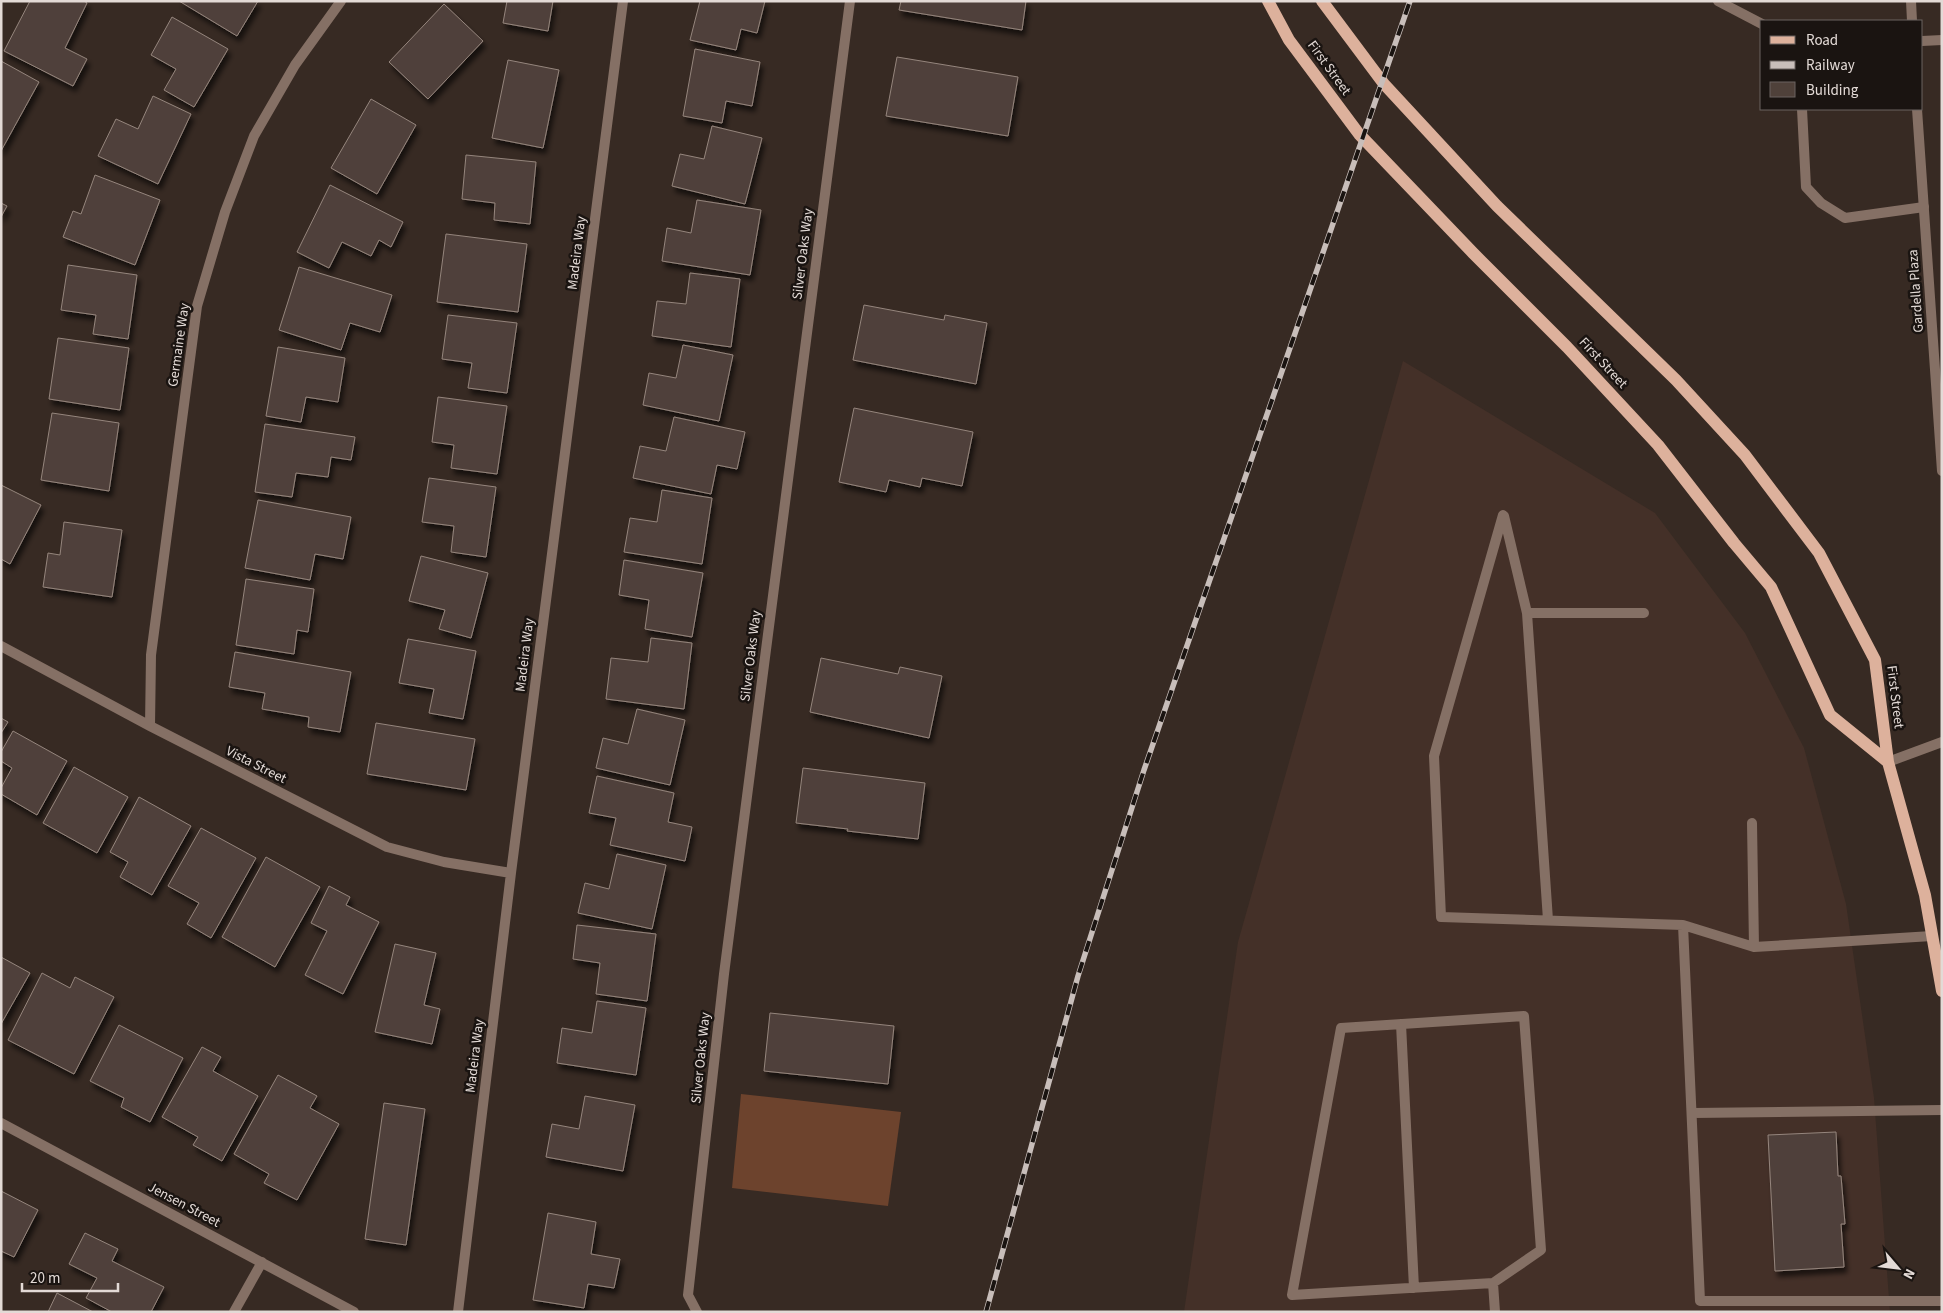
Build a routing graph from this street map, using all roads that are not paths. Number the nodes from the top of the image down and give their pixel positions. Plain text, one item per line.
1 (341, 1) edge
2 (623, 1) edge
3 (850, 1) edge
4 (1268, 1) edge
5 (1322, 1) edge
6 (1718, 1) edge
7 (1912, 1) edge
8 (1912, 20) edge
9 (1760, 23) edge
10 (1942, 40) edge
11 (1923, 42) edge
12 (1802, 110) edge
13 (1917, 110) edge
14 (1924, 207) junction
15 (1942, 471) edge
16 (1527, 613) junction
17 (1644, 613) dead end
18 (1, 646) edge
19 (150, 726) junction
20 (1942, 742) edge
21 (1888, 762) junction
22 (1752, 822) dead end
23 (511, 873) junction
24 (1548, 920) junction
25 (1684, 925) junction
26 (1932, 936) junction
27 (1754, 947) junction
28 (1942, 991) edge
29 (1401, 1024) junction
30 (1942, 1110) edge
31 (1693, 1113) junction
32 (1, 1123) edge
33 (262, 1262) junction
34 (1493, 1283) junction
35 (1414, 1288) junction
36 (1942, 1301) edge
37 (234, 1312) edge
38 (354, 1312) edge
39 (458, 1312) edge
40 (697, 1312) edge
41 (1495, 1312) edge

1 - 19 street, Germaine Way
2 - 23 street, Madeira Way
3 - 40 street, Silver Oaks Way
4 - 21 main road, First Street
5 - 21 main road, First Street
6 - 9 street
7 - 8 street
10 - 11 street
12 - 14 street
13 - 14 street, Gardella Plaza
14 - 15 street, Gardella Plaza
16 - 17 street
16 - 24 street
16 - 24 street
18 - 19 street, Vista Street
19 - 23 street, Vista Street
20 - 21 street
21 - 26 main road, First Street
22 - 27 street
23 - 39 street, Madeira Way
24 - 25 street
25 - 27 street
25 - 31 street
26 - 27 street
26 - 28 main road, First Street
29 - 34 street
29 - 35 street
29 - 35 street
30 - 31 street
31 - 36 street
32 - 33 street, Jensen Street
33 - 37 street
33 - 38 street, Jensen Street
34 - 35 street
34 - 41 street

